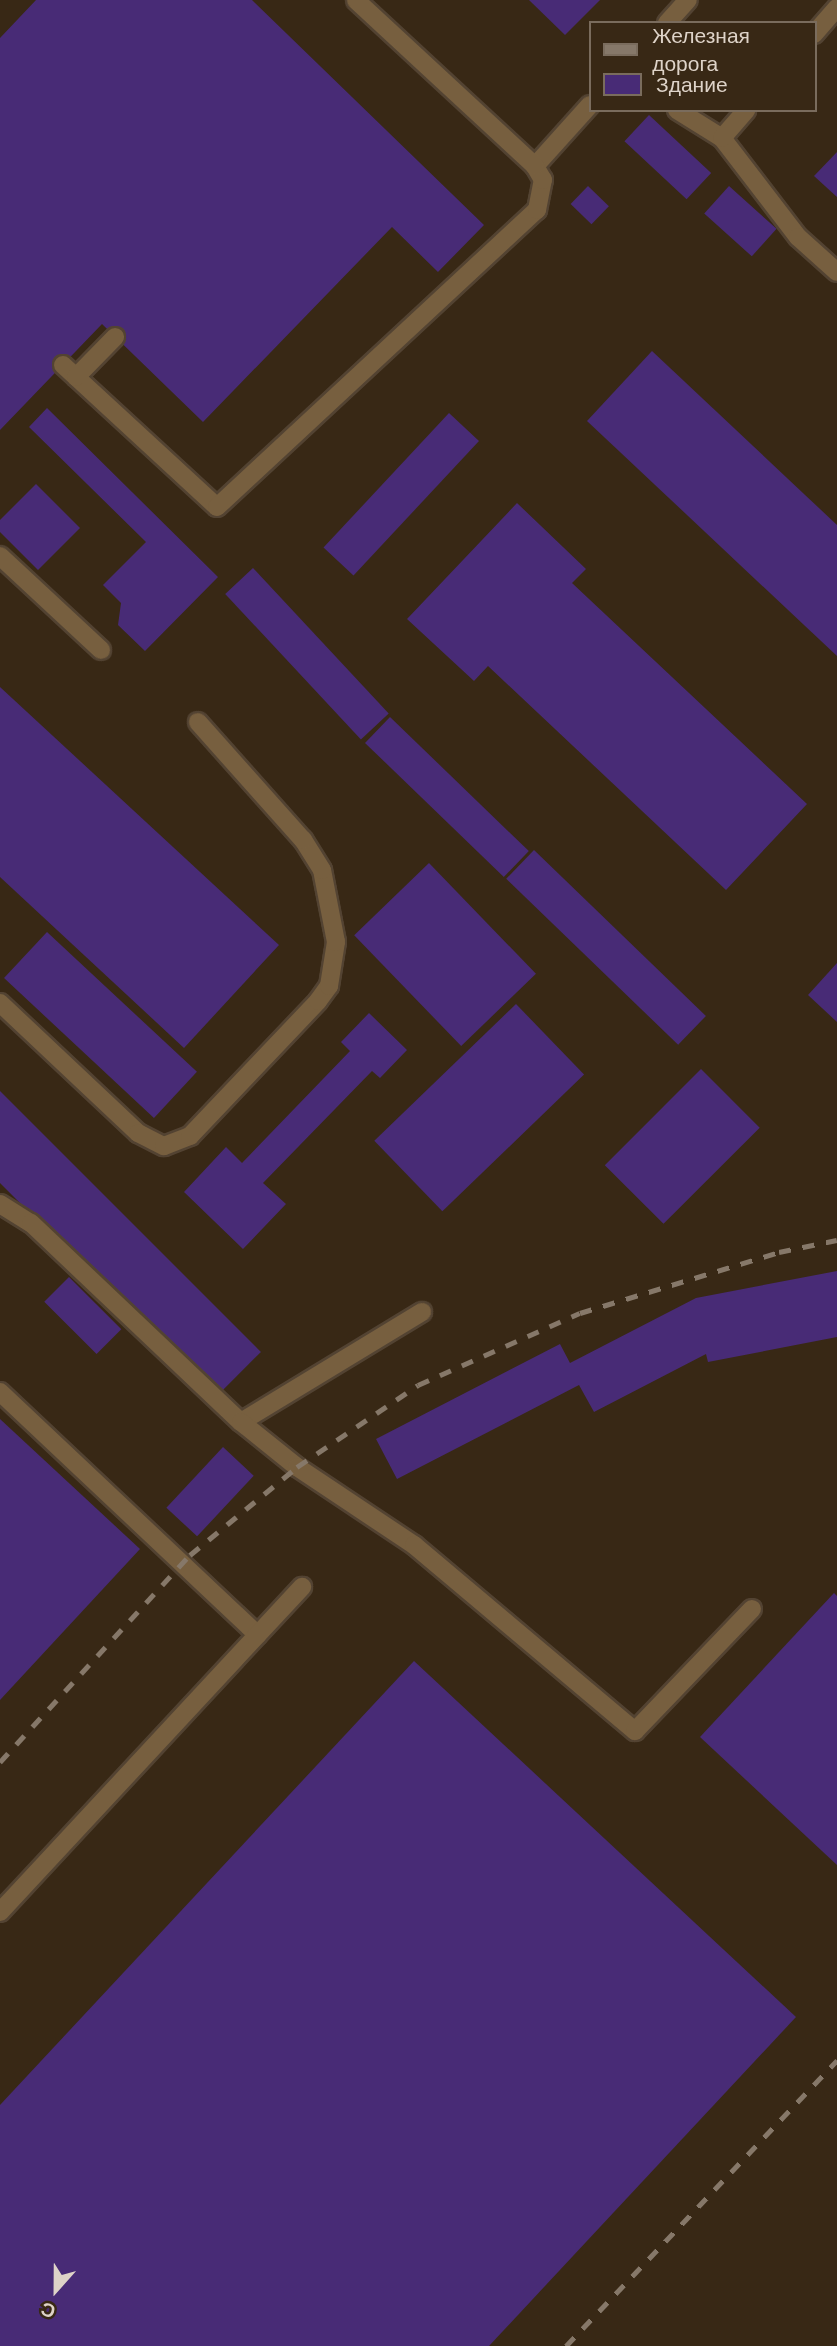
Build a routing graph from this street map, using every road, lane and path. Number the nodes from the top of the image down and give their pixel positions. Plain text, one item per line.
1 (356, 0) edge
2 (688, 0) edge
3 (837, 8) edge
4 (669, 21) edge
5 (816, 32) edge
6 (588, 107) edge
7 (680, 112) edge
8 (744, 112) edge
9 (722, 138) junction
10 (535, 166) junction
11 (837, 272) edge
12 (115, 337) dead end
13 (0, 556) edge
14 (101, 650) dead end
15 (198, 722) dead end
16 (0, 1003) edge
17 (0, 1204) edge
18 (422, 1312) dead end
19 (0, 1392) edge
20 (241, 1422) junction
21 (302, 1587) dead end
22 (752, 1609) dead end
23 (258, 1635) junction
24 (0, 1912) edge

1 - 10 lane
2 - 4 lane
3 - 5 lane
6 - 10 lane
7 - 9 lane
8 - 9 lane
9 - 11 lane
10 - 12 lane
13 - 14 lane
15 - 16 lane
17 - 20 lane
18 - 20 lane
19 - 23 lane
20 - 22 lane
21 - 23 lane
23 - 24 lane

